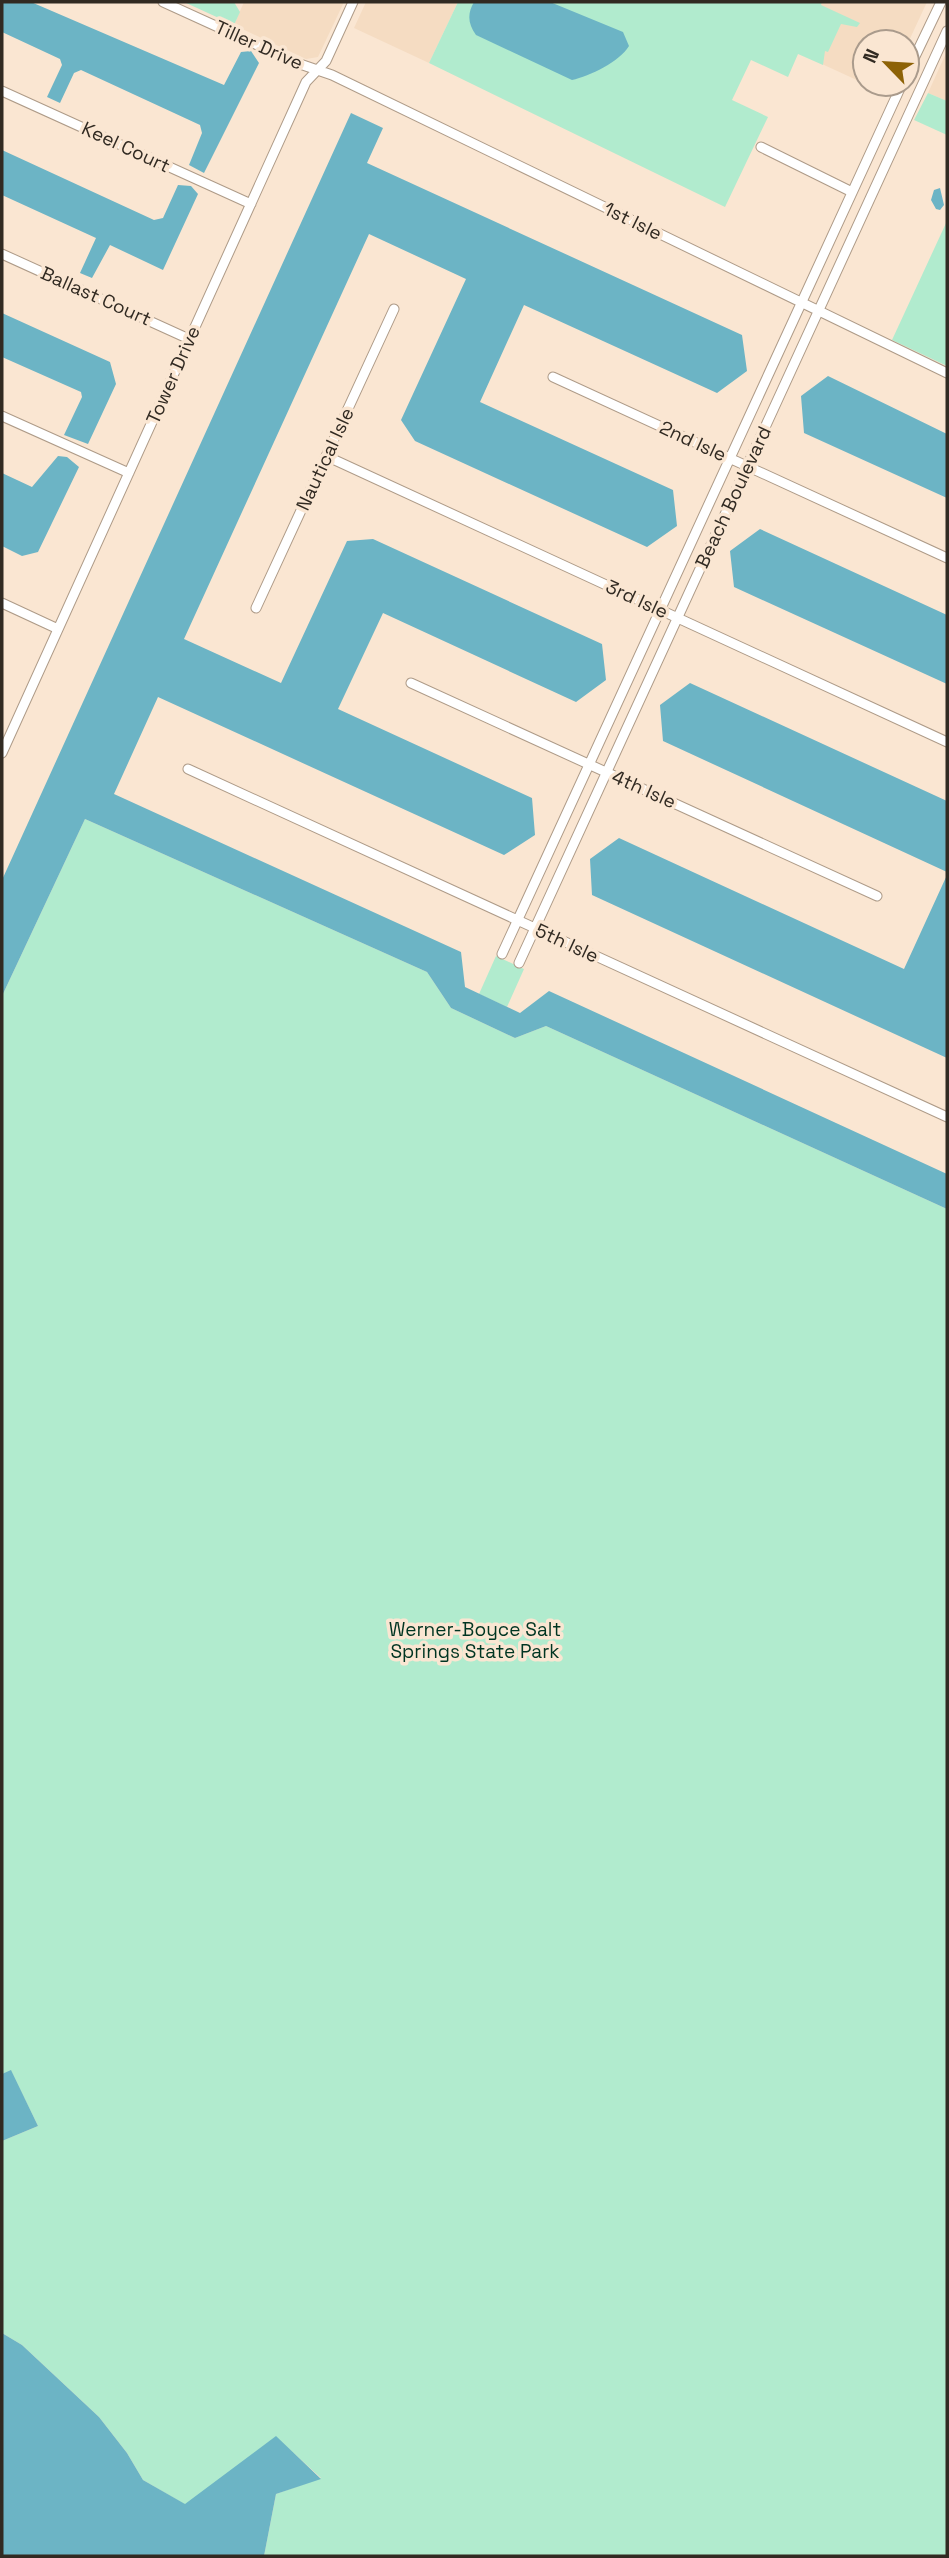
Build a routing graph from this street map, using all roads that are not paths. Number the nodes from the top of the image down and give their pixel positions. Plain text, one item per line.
1 (163, 2) edge
2 (353, 2) edge
3 (941, 2) edge
4 (947, 31) edge
5 (921, 44) edge
6 (317, 70) junction
7 (2, 90) edge
8 (896, 98) edge
9 (879, 134) junction
10 (896, 142) junction
11 (761, 147) dead end
12 (852, 192) junction
13 (251, 204) junction
14 (2, 254) edge
15 (802, 303) junction
16 (394, 309) dead end
17 (818, 311) junction
18 (190, 339) junction
19 (947, 373) edge
20 (553, 377) dead end
21 (2, 416) edge
22 (326, 456) junction
23 (729, 458) junction
24 (747, 466) junction
25 (129, 473) junction
26 (947, 558) edge
27 (2, 603) edge
28 (256, 608) dead end
29 (659, 610) junction
30 (678, 618) junction
31 (58, 629) junction
32 (411, 683) dead end
33 (947, 743) edge
34 (2, 753) edge
35 (589, 764) junction
36 (188, 769) dead end
37 (607, 772) junction
38 (877, 896) dead end
39 (517, 920) junction
40 (535, 928) junction
41 (502, 954) dead end
42 (519, 963) dead end
43 (947, 1116) edge

1 - 6 street, Tiller Drive
2 - 6 street, Tower Drive
3 - 5 street
4 - 10 street, Beach Boulevard
6 - 13 street, Tower Drive
6 - 15 street, 1st Isle
7 - 13 street, Keel Court
8 - 9 street, Beach Boulevard
9 - 10 street
9 - 12 street, Beach Boulevard
10 - 17 street, Beach Boulevard
11 - 12 street
12 - 15 street, Beach Boulevard
13 - 18 street, Tower Drive
14 - 18 street, Ballast Court
15 - 17 street, 1st Isle
15 - 23 street, Beach Boulevard
16 - 22 street, Nautical Isle
17 - 19 street, 1st Isle
17 - 24 street, Beach Boulevard
18 - 25 street, Tower Drive
20 - 23 street, 2nd Isle
21 - 25 street
22 - 28 street, Nautical Isle
22 - 29 street, 3rd Isle
23 - 24 street, 2nd Isle
23 - 29 street, Beach Boulevard
24 - 26 street, 2nd Isle
24 - 30 street, Beach Boulevard
25 - 31 street, Tower Drive
27 - 31 street
29 - 30 street, 3rd Isle
29 - 35 street, Beach Boulevard
30 - 33 street, 3rd Isle
30 - 37 street, Beach Boulevard
31 - 34 street, Tower Drive
32 - 35 street, 4th Isle
35 - 37 street, 4th Isle
35 - 39 street, Beach Boulevard
36 - 39 street, 5th Isle
37 - 38 street, 4th Isle
37 - 40 street, Beach Boulevard
39 - 40 street, 5th Isle
39 - 41 street, Beach Boulevard
40 - 42 street, Beach Boulevard
40 - 43 street, 5th Isle

